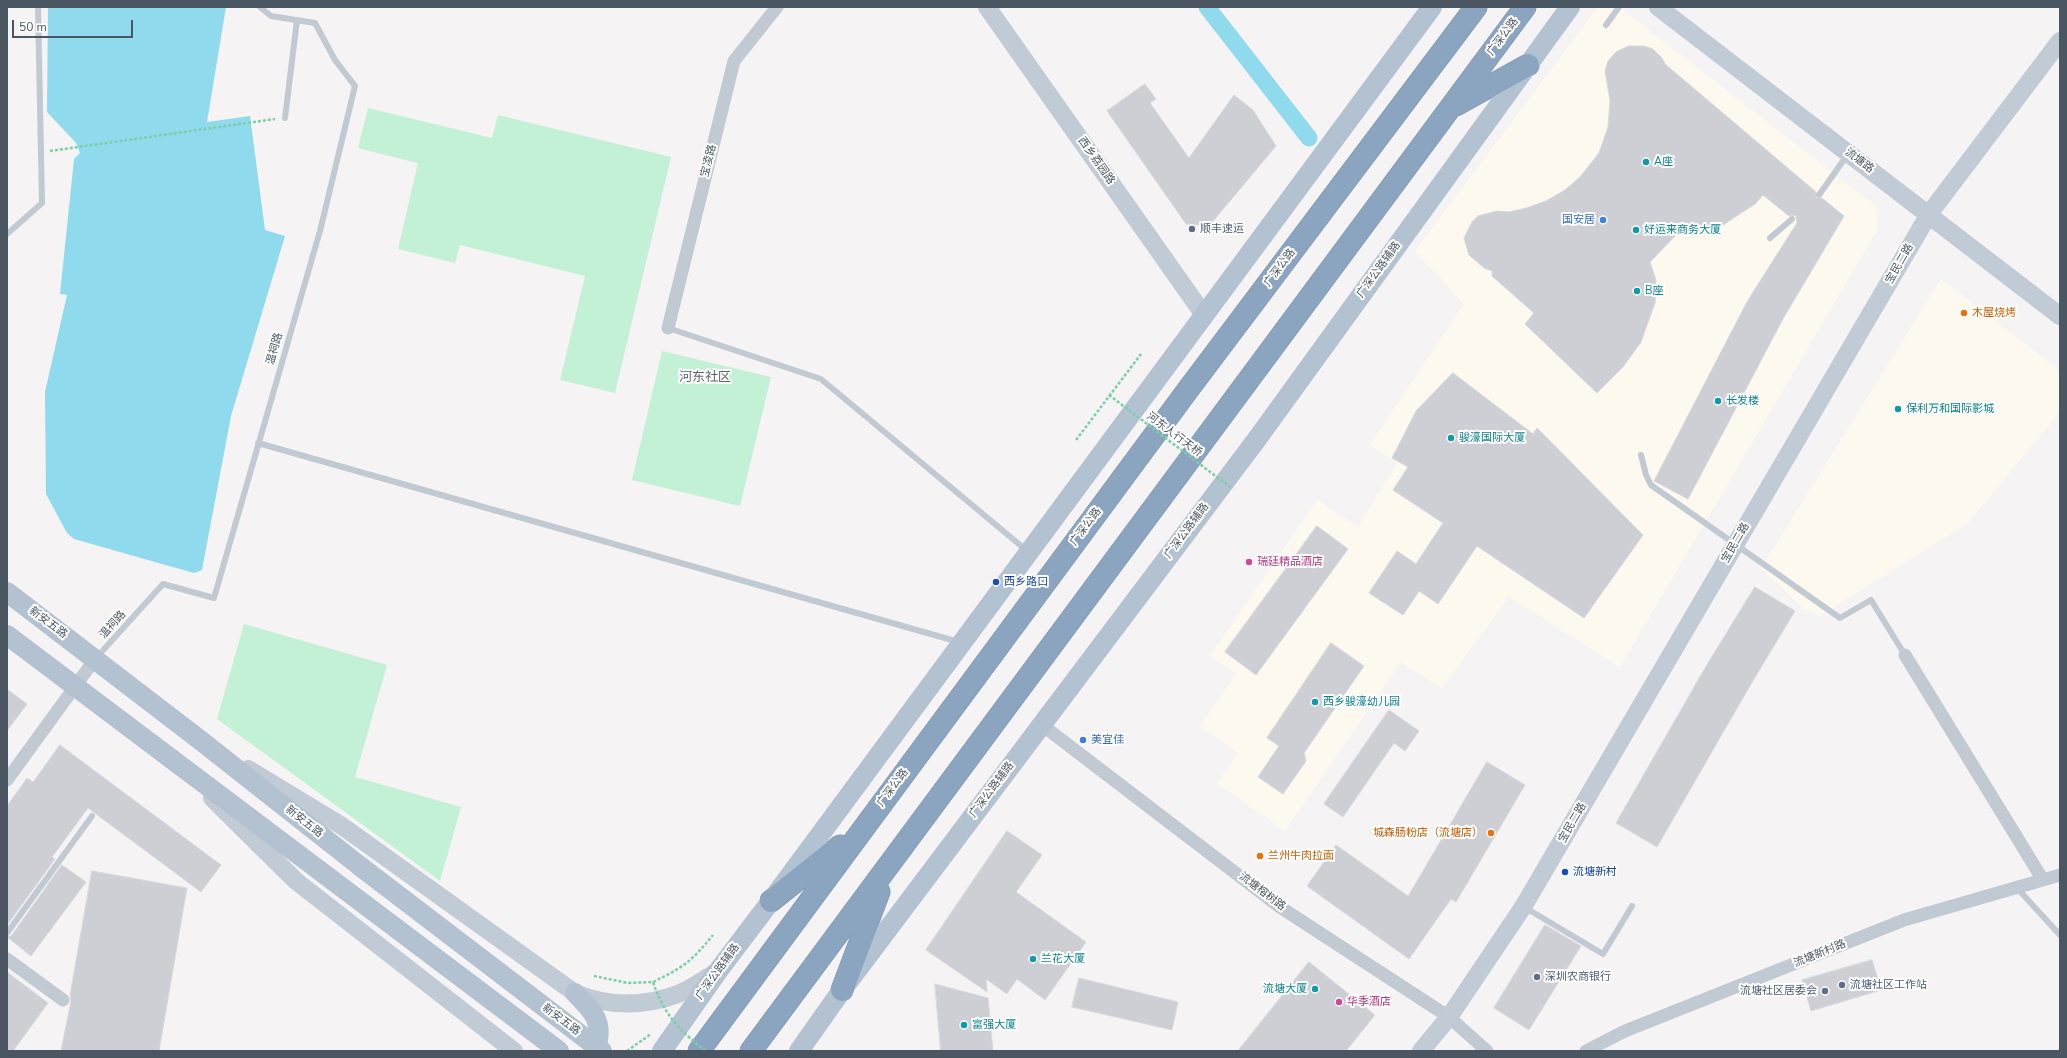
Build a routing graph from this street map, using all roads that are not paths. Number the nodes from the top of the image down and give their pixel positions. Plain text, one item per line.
1 (38, 7) edge
2 (260, 7) edge
3 (777, 7) edge
4 (987, 7) edge
5 (1432, 7) edge
6 (1476, 7) edge
7 (1525, 7) edge
8 (1570, 7) edge
9 (1619, 7) edge
10 (1658, 7) edge
11 (297, 20) junction
12 (1606, 25) dead end
13 (2060, 41) edge
14 (1528, 65) junction
15 (1450, 108) junction
16 (285, 118) road end
17 (1848, 153) junction
18 (1819, 195) dead end
19 (1929, 214) junction
20 (1792, 219) dead end
21 (7, 234) edge
22 (1770, 238) dead end
23 (1204, 315) junction
24 (2060, 316) edge
25 (668, 328) joint
26 (258, 443) junction
27 (1642, 455) dead end
28 (1736, 545) junction
29 (1029, 553) junction
30 (7, 592) edge
31 (7, 635) edge
32 (962, 643) junction
33 (1905, 655) joint
34 (96, 659) junction
35 (75, 687) junction
36 (1042, 725) junction
37 (200, 740) junction
38 (177, 764) junction
39 (7, 780) edge
40 (92, 816) dead end
41 (864, 826) junction
42 (889, 866) junction
43 (2060, 875) edge
44 (2043, 880) junction
45 (2017, 888) junction
46 (771, 901) junction
47 (1632, 906) dead end
48 (1523, 907) junction
49 (7, 933) edge
50 (2060, 935) edge
51 (7, 959) edge
52 (718, 971) junction
53 (842, 990) junction
54 (575, 993) junction
55 (63, 1000) dead end
56 (1449, 1017) junction
57 (803, 1047) edge
58 (514, 1051) edge
59 (559, 1051) edge
60 (595, 1051) edge
61 (602, 1051) edge
62 (662, 1051) edge
63 (699, 1051) edge
64 (751, 1051) edge
65 (1421, 1051) edge
66 (1487, 1051) edge
67 (1586, 1051) edge

1 - 21 lane
2 - 11 lane, 温祠路
3 - 25 street, 宝凌路
4 - 23 street, 西乡荔园路
5 - 23 main road, 广深公路辅路
6 - 41 highway, 广深公路
7 - 15 highway, 广深公路
8 - 14 main road, 广深公路辅路
9 - 12 lane
10 - 17 street, 流塘路
11 - 16 lane
11 - 26 lane, 温祠路
13 - 19 street, 宝民二路
14 - 15 highway
14 - 36 main road, 广深公路辅路
15 - 42 highway, 广深公路
17 - 18 lane
17 - 19 street, 流塘路
19 - 24 street, 流塘路
19 - 28 street, 宝民二路
20 - 22 lane
23 - 29 main road, 广深公路辅路
25 - 29 lane
26 - 32 lane
26 - 34 lane, 温祠路
27 - 28 lane
28 - 33 lane
28 - 48 street, 宝民二路
29 - 32 main road, 广深公路辅路
30 - 34 main road, 新安五路
31 - 35 main road
32 - 46 main road, 广深公路辅路
33 - 44 street
34 - 35 street
34 - 37 main road, 新安五路
35 - 38 main road
35 - 39 street
36 - 53 main road, 广深公路辅路
36 - 56 street, 流塘榕树路
37 - 54 street
37 - 61 main road, 新安五路, bridge
38 - 58 street
38 - 59 main road
40 - 49 lane
41 - 46 highway
41 - 63 highway, 广深公路
42 - 53 highway
42 - 64 highway, 广深公路
43 - 44 street, 流塘新村路
44 - 45 street, 流塘新村路
45 - 50 lane
45 - 67 street, 流塘新村路
46 - 52 main road, 广深公路辅路
47 - 48 lane
48 - 56 street, 宝民二路
51 - 55 street
52 - 54 street
52 - 62 main road, 广深公路辅路
53 - 57 main road, 广深公路辅路
54 - 60 main road
56 - 65 street, 宝民二路
56 - 66 street, 流塘榕树路

